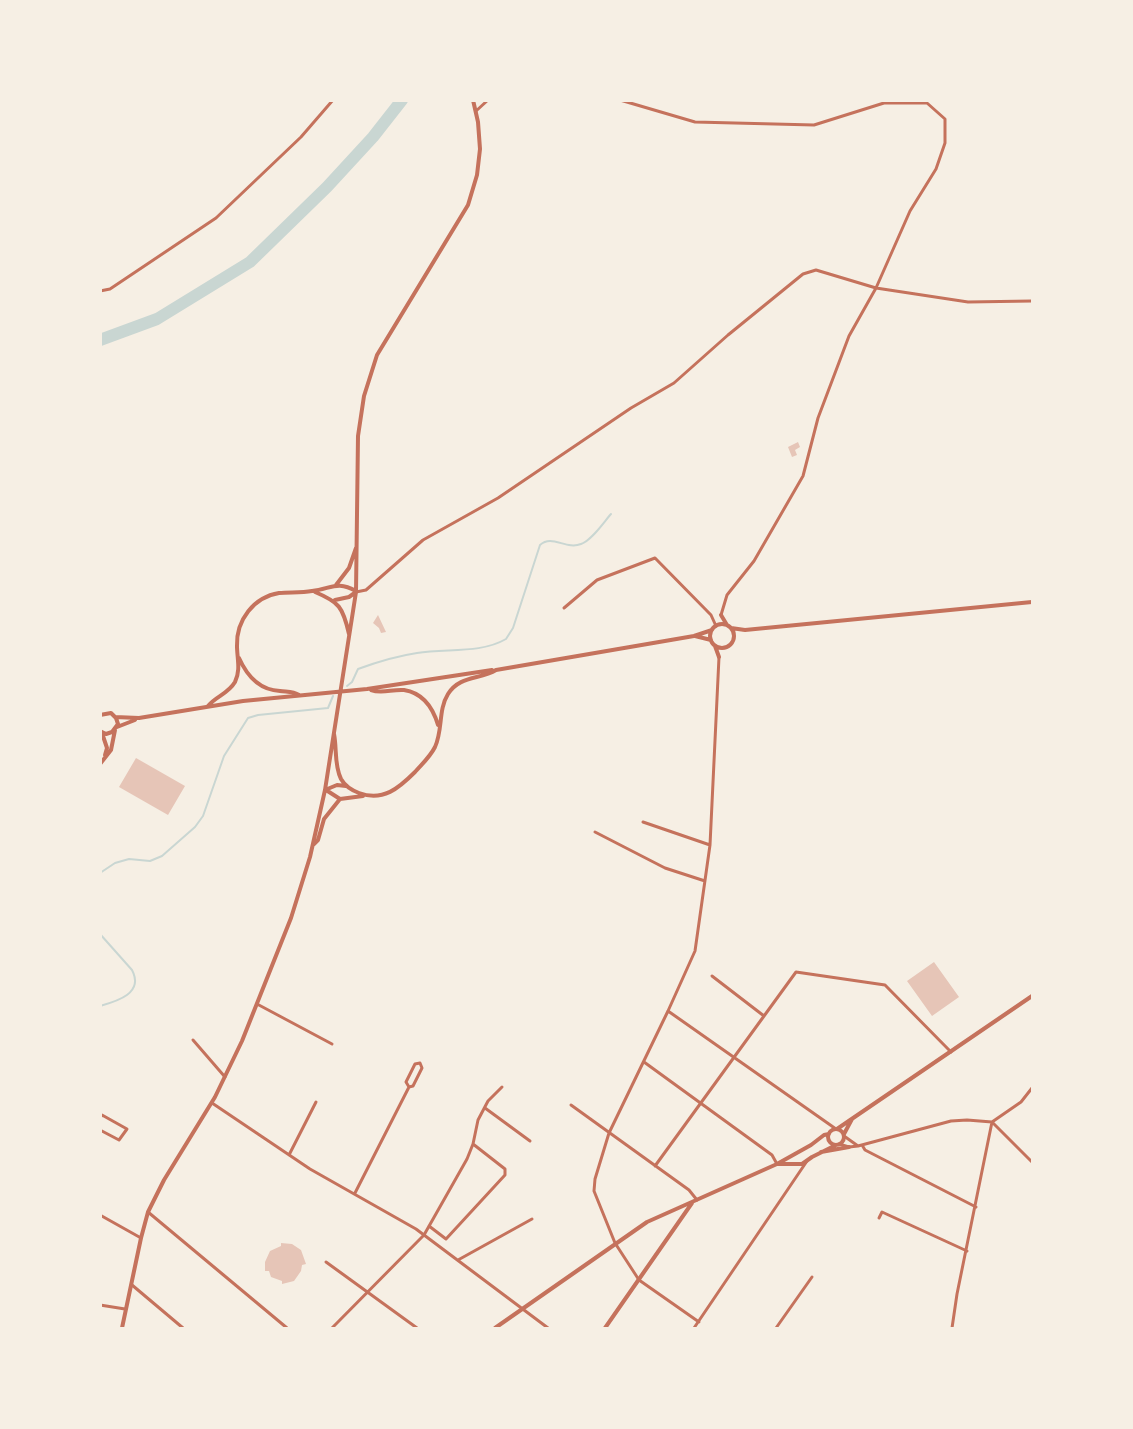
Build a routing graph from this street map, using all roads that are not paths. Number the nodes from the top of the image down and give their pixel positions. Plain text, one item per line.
1 (333, 100) edge
2 (488, 100) edge
3 (620, 100) edge
4 (473, 102) edge
5 (476, 111) junction
6 (876, 288) junction
7 (100, 291) edge
8 (1032, 301) edge
9 (357, 544) junction
10 (336, 585) junction
11 (314, 591) junction
12 (356, 592) junction
13 (335, 600) junction
14 (1032, 602) edge
15 (564, 608) dead end
16 (721, 615) junction
17 (718, 625) junction
18 (729, 627) junction
19 (712, 630) junction
20 (745, 630) junction
21 (350, 636) junction
22 (694, 636) junction
23 (734, 639) junction
24 (711, 640) junction
25 (715, 646) junction
26 (725, 647) junction
27 (238, 656) junction
28 (719, 657) junction
29 (496, 670) junction
30 (367, 689) junction
31 (300, 695) junction
32 (207, 706) junction
33 (100, 715) edge
34 (115, 717) junction
35 (139, 718) junction
36 (439, 727) junction
37 (116, 729) junction
38 (334, 730) junction
39 (101, 732) edge
40 (102, 762) edge
41 (346, 786) junction
42 (325, 790) junction
43 (365, 795) junction
44 (340, 799) junction
45 (643, 822) dead end
46 (595, 832) dead end
47 (313, 845) junction
48 (710, 845) junction
49 (705, 881) junction
50 (712, 976) dead end
51 (1032, 996) edge
52 (257, 1004) junction
53 (668, 1011) junction
54 (764, 1016) junction
55 (193, 1040) dead end
56 (332, 1044) dead end
57 (951, 1052) junction
58 (734, 1056) junction
59 (644, 1062) junction
60 (225, 1078) junction
61 (502, 1086) dead end
62 (409, 1087) junction
63 (1032, 1088) edge
64 (316, 1102) dead end
65 (212, 1103) junction
66 (700, 1104) junction
67 (571, 1105) dead end
68 (485, 1108) junction
69 (100, 1118) edge
70 (852, 1118) junction
71 (824, 1121) junction
72 (992, 1122) junction
73 (836, 1129) junction
74 (100, 1130) edge
75 (609, 1133) junction
76 (829, 1133) junction
77 (844, 1135) junction
78 (530, 1141) dead end
79 (473, 1144) junction
80 (838, 1145) junction
81 (860, 1145) junction
82 (849, 1147) junction
83 (821, 1153) junction
84 (289, 1155) junction
85 (793, 1155) junction
86 (807, 1161) junction
87 (1032, 1162) edge
88 (795, 1163) junction
89 (777, 1164) junction
90 (655, 1166) junction
91 (355, 1193) junction
92 (695, 1201) junction
93 (976, 1207) junction
94 (148, 1212) junction
95 (100, 1215) edge
96 (879, 1218) dead end
97 (532, 1219) dead end
98 (428, 1226) junction
99 (424, 1235) junction
100 (141, 1238) junction
101 (615, 1244) junction
102 (967, 1251) junction
103 (458, 1260) junction
104 (326, 1263) dead end
105 (812, 1277) dead end
106 (639, 1280) junction
107 (132, 1285) junction
108 (368, 1293) junction
109 (100, 1305) edge
110 (126, 1310) junction
111 (522, 1310) junction
112 (699, 1322) junction
113 (122, 1329) edge
114 (183, 1329) edge
115 (287, 1329) edge
116 (332, 1329) edge
117 (417, 1329) edge
118 (495, 1329) edge
119 (548, 1329) edge
120 (605, 1329) edge
121 (694, 1329) edge
122 (776, 1329) edge
123 (952, 1329) edge

1 - 7 street
2 - 5 street
3 - 6 street
4 - 5 street
5 - 9 street
6 - 8 street
6 - 12 street
6 - 16 street
9 - 10 street
9 - 12 street
10 - 11 street
10 - 12 street
11 - 13 street
11 - 27 street
12 - 13 street
12 - 21 street
13 - 21 street
14 - 20 street
15 - 17 street
16 - 17 street
16 - 18 street
17 - 18 street
17 - 19 street
18 - 20 street
18 - 23 street
19 - 22 street
19 - 24 street
20 - 23 street
21 - 38 street
22 - 24 street
22 - 29 street
23 - 26 street
24 - 25 street
25 - 26 street
25 - 28 street
26 - 28 street
27 - 31 street
27 - 32 street
28 - 48 street
29 - 30 street
29 - 36 street
30 - 31 street
30 - 36 street
31 - 32 street
32 - 35 street
33 - 34 street
34 - 35 street
34 - 37 street
35 - 37 street
36 - 43 street
37 - 39 street
37 - 40 street
38 - 41 street
38 - 42 street
39 - 40 street
41 - 42 street
41 - 43 street
42 - 44 street
42 - 47 street
43 - 44 street
44 - 47 street
45 - 48 street
46 - 49 street
47 - 52 street
48 - 49 street
49 - 53 street
50 - 54 street
51 - 57 street
52 - 56 street
52 - 60 street
53 - 58 street
53 - 59 street
54 - 57 street
54 - 58 street
55 - 60 street
57 - 70 street
58 - 66 street
58 - 71 street
59 - 66 street
59 - 75 street
60 - 65 street
61 - 68 street
62 - 62 street
62 - 91 street
63 - 72 street
64 - 84 street
65 - 84 street
65 - 94 street
66 - 89 street
66 - 90 street
67 - 75 street
68 - 78 street
68 - 79 street
69 - 74 street
70 - 73 street
70 - 77 street
71 - 73 street
71 - 76 street
72 - 81 street
72 - 87 street
72 - 93 street
73 - 76 street
73 - 77 street
75 - 90 street
75 - 101 street
76 - 80 street
76 - 85 street
77 - 80 street
77 - 81 street
79 - 98 street
79 - 98 street
80 - 82 street
80 - 83 street
81 - 82 street
81 - 93 street
82 - 83 street
83 - 86 street
84 - 91 street
85 - 88 street
85 - 89 street
86 - 88 street
86 - 112 street
88 - 89 street
89 - 92 street
90 - 92 street
91 - 99 street
92 - 101 street
92 - 106 street
93 - 102 street
94 - 100 street
94 - 115 street
95 - 100 street
96 - 102 street
97 - 103 street
98 - 99 street
99 - 103 street
99 - 108 street
100 - 107 street
101 - 106 street
101 - 111 street
102 - 123 street
103 - 111 street
104 - 108 street
105 - 122 street
106 - 112 street
106 - 120 street
107 - 110 street
107 - 114 street
108 - 116 street
108 - 117 street
109 - 110 street
110 - 113 street
111 - 118 street
111 - 119 street
112 - 121 street

